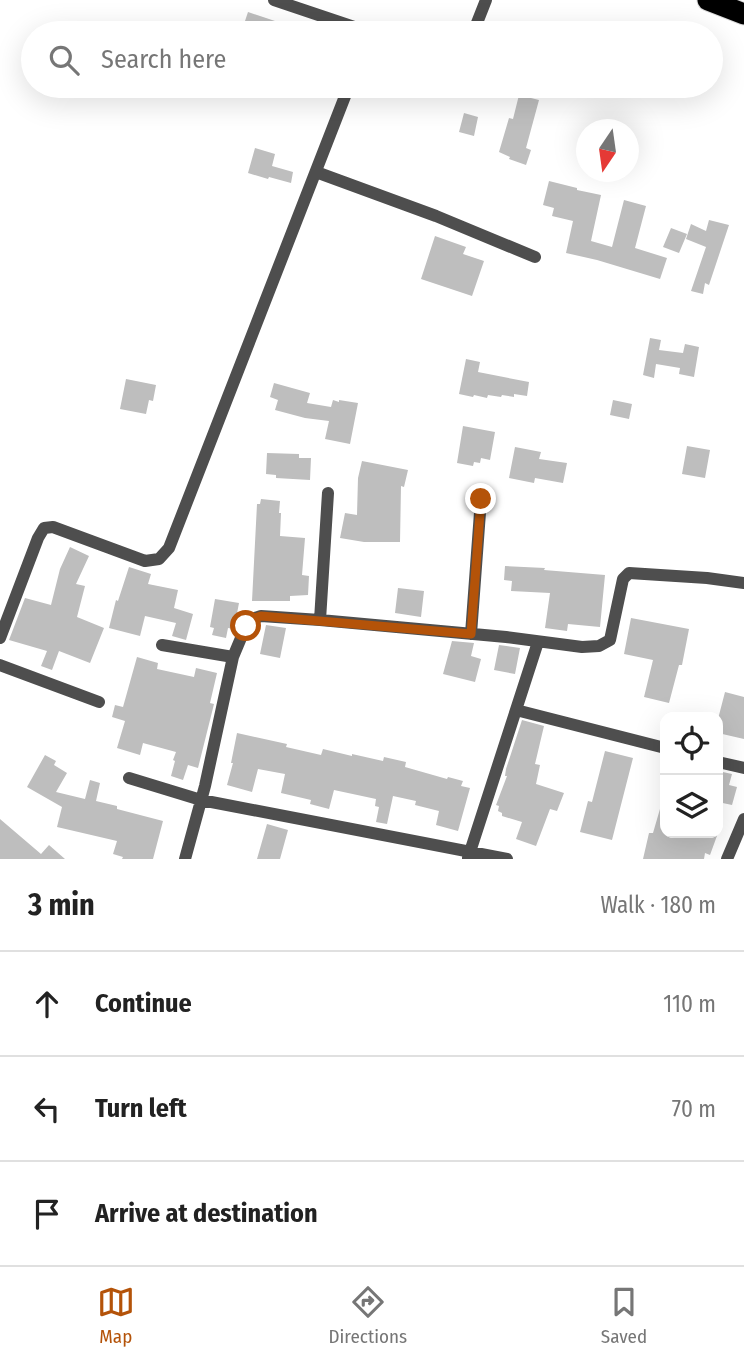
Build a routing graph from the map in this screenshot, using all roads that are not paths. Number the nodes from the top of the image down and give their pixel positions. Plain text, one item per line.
1 (274, 0) edge
2 (486, 0) edge
3 (708, 0) edge
4 (744, 14) edge
5 (336, 21) edge
6 (477, 21) edge
7 (344, 98) edge
8 (316, 172) junction
9 (535, 257) dead end
10 (328, 493) dead end
11 (481, 499) dead end
12 (744, 583) edge
13 (320, 620) junction
14 (471, 634) junction
15 (0, 638) edge
16 (538, 642) junction
17 (162, 645) dead end
18 (233, 657) junction
19 (0, 665) edge
20 (99, 702) dead end
21 (516, 710) junction
22 (660, 747) edge
23 (723, 763) edge
24 (744, 768) edge
25 (129, 778) dead end
26 (201, 800) junction
27 (744, 819) edge
28 (468, 855) edge
29 (185, 859) edge
30 (507, 859) edge
31 (727, 859) edge

1 - 5 street
2 - 6 street
3 - 4 highway
7 - 8 street
8 - 9 street
8 - 15 street
10 - 13 street
11 - 14 street
12 - 16 street
13 - 14 street
13 - 18 street
14 - 16 street
16 - 21 street
17 - 18 street
18 - 26 street
19 - 20 street
21 - 22 street
21 - 28 street
23 - 24 street
25 - 26 street
26 - 28 street
26 - 29 street
27 - 31 street
28 - 30 street

